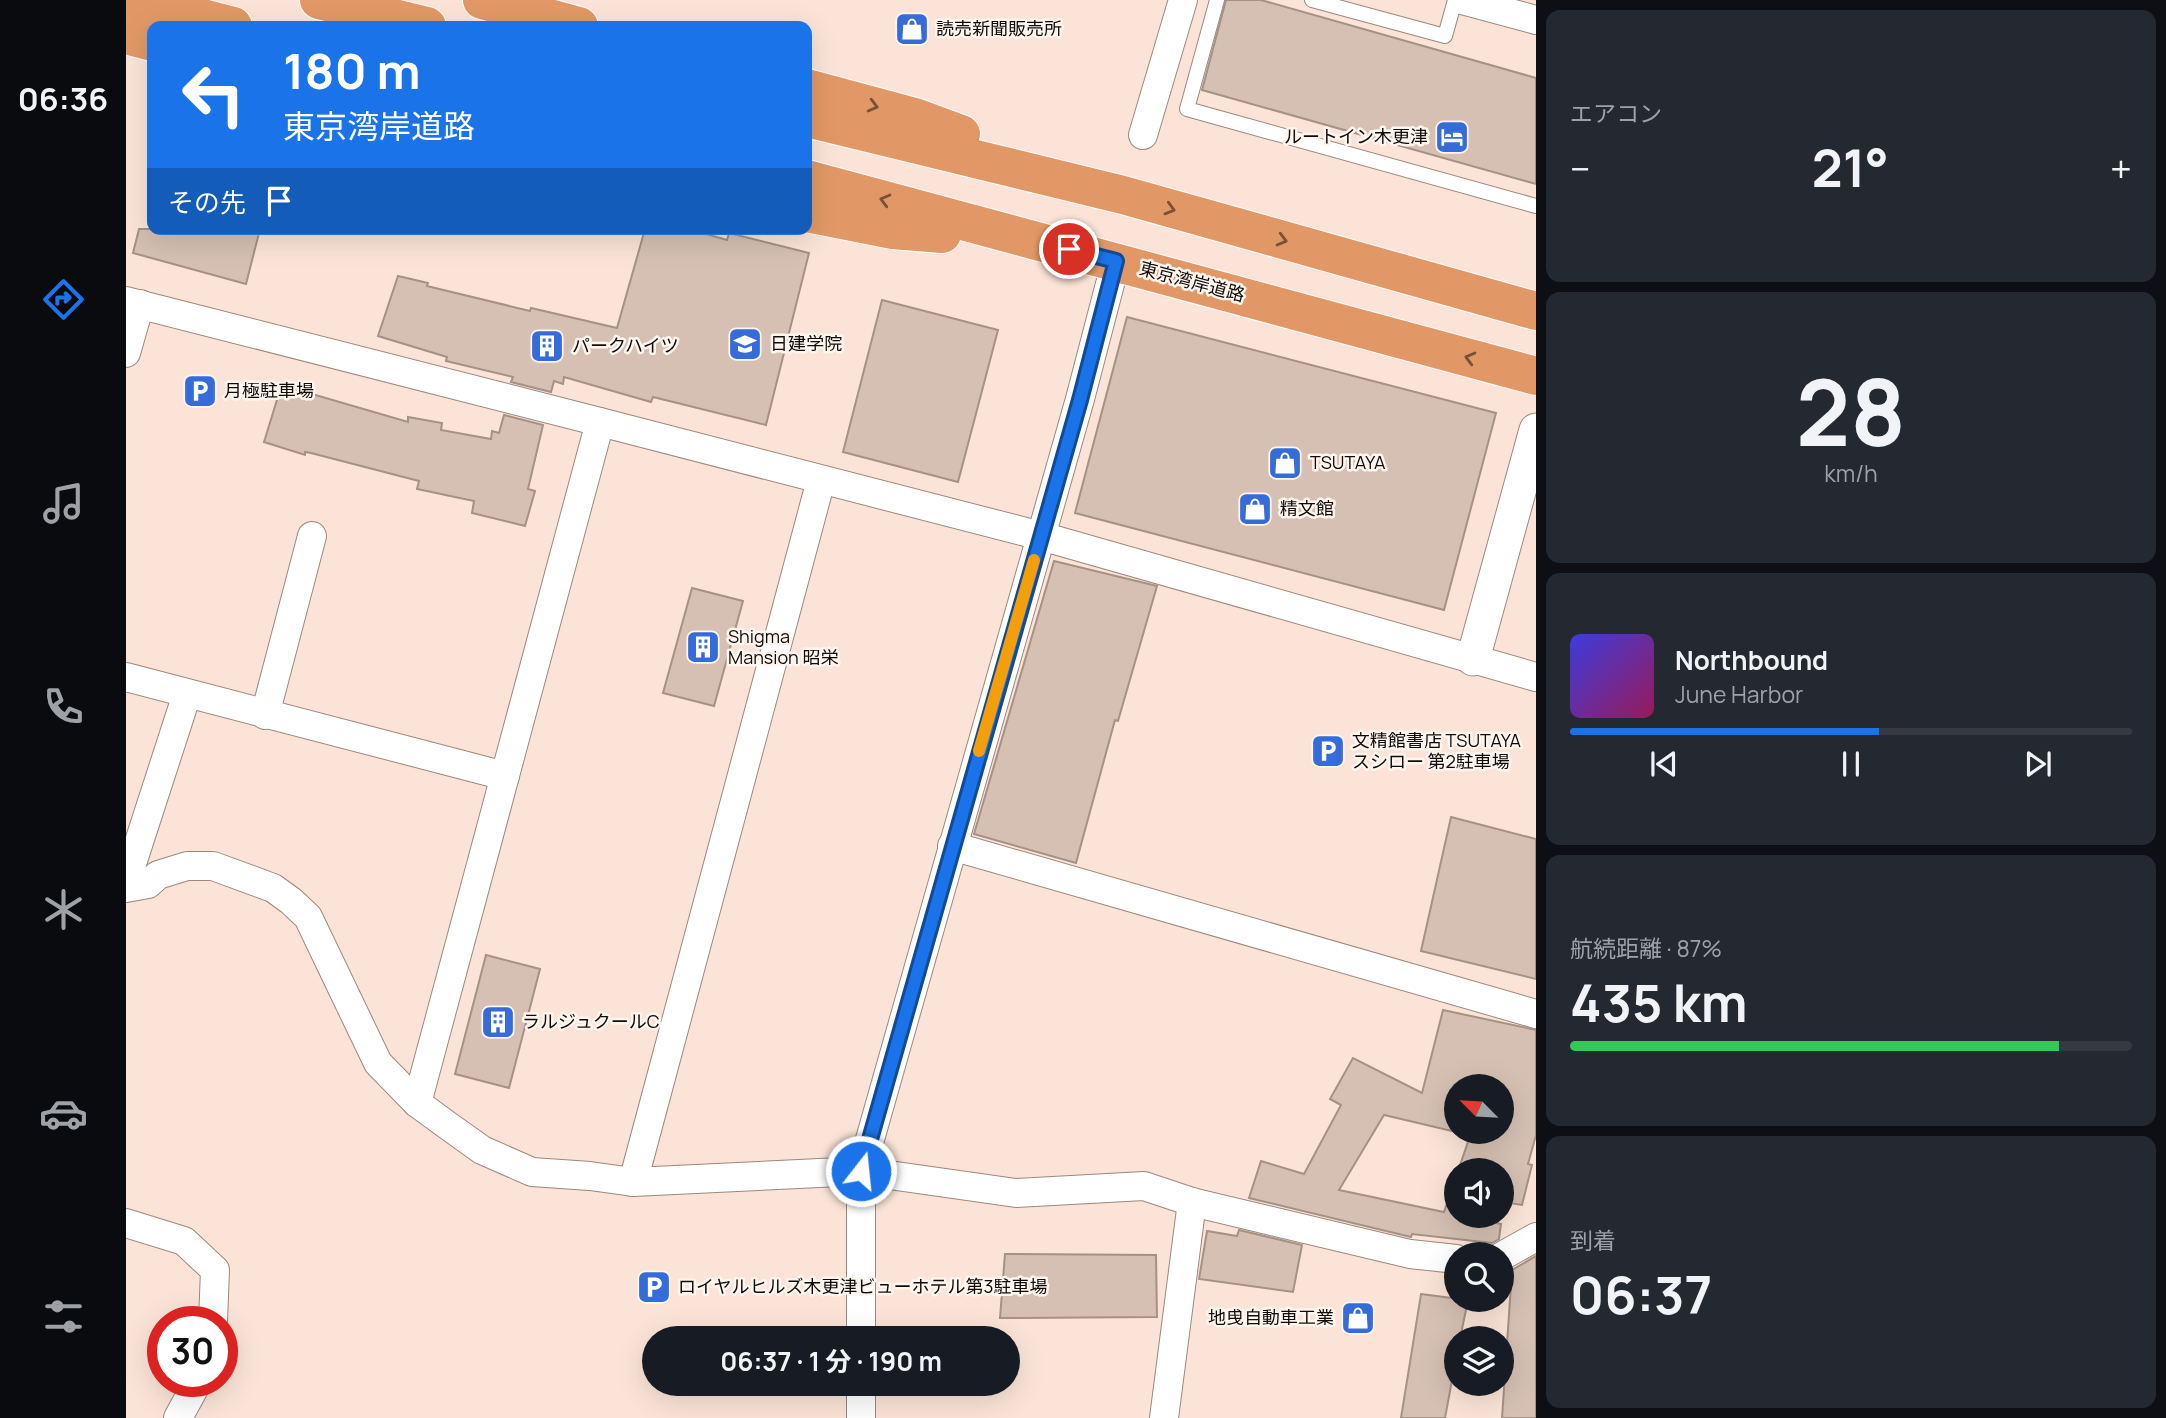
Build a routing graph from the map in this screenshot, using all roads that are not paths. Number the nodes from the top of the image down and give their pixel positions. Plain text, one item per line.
1 (134, 0) edge
2 (319, 0) edge
3 (482, 0) edge
4 (1183, 0) edge
5 (1217, 0) edge
6 (1312, 0) edge
7 (1455, 0) edge
8 (1462, 0) edge
9 (1536, 20) edge
10 (214, 21) edge
11 (406, 21) edge
12 (560, 21) edge
13 (126, 35) edge
14 (147, 41) edge
15 (812, 89) edge
16 (812, 119) edge
17 (1143, 135) dead end
18 (812, 180) edge
19 (1123, 195) junction
20 (1536, 206) edge
21 (812, 214) edge
22 (1045, 243) junction
23 (1116, 261) junction
24 (133, 302) edge
25 (1536, 310) edge
26 (126, 353) edge
27 (1536, 376) edge
28 (600, 422) junction
29 (1536, 430) edge
30 (821, 480) junction
31 (312, 536) dead end
32 (1041, 536) junction
33 (1473, 659) junction
34 (126, 677) edge
35 (1536, 677) edge
36 (187, 694) junction
37 (265, 715) junction
38 (505, 776) junction
39 (952, 846) junction
40 (126, 882) edge
41 (126, 888) edge
42 (1536, 1014) edge
43 (417, 1103) junction
44 (861, 1171) junction
45 (633, 1182) junction
46 (1192, 1202) junction
47 (126, 1223) edge
48 (1536, 1237) edge
49 (1514, 1249) edge
50 (1444, 1258) edge
51 (213, 1306) edge
52 (861, 1326) edge
53 (861, 1396) edge
54 (189, 1397) edge
55 (178, 1418) edge
56 (861, 1418) edge
57 (1164, 1418) edge

1 - 10 highway
2 - 11 highway
3 - 12 highway
4 - 17 street
5 - 20 lane
6 - 7 lane
8 - 9 street
13 - 14 highway
15 -> 19 highway
16 - 19 highway
22 -> 18 highway, 東京湾岸道路
19 -> 25 highway
21 - 22 highway
22 - 23 highway, 東京湾岸道路
27 -> 23 highway, 東京湾岸道路
23 - 32 street
24 - 26 street
24 - 28 street
28 - 30 street
28 - 38 street
29 - 33 street
30 - 32 street
30 - 45 street
31 - 37 street
32 - 33 street
32 - 39 street
33 - 35 street
34 - 36 street
36 - 37 street
36 - 40 street
37 - 38 street
38 - 43 street
39 - 42 street
39 - 44 street
41 - 43 street
43 - 45 street
44 - 45 street
44 - 46 street
44 - 52 street
46 - 50 street
46 - 57 street
47 - 51 street
48 - 49 street
53 - 56 street
54 - 55 street

